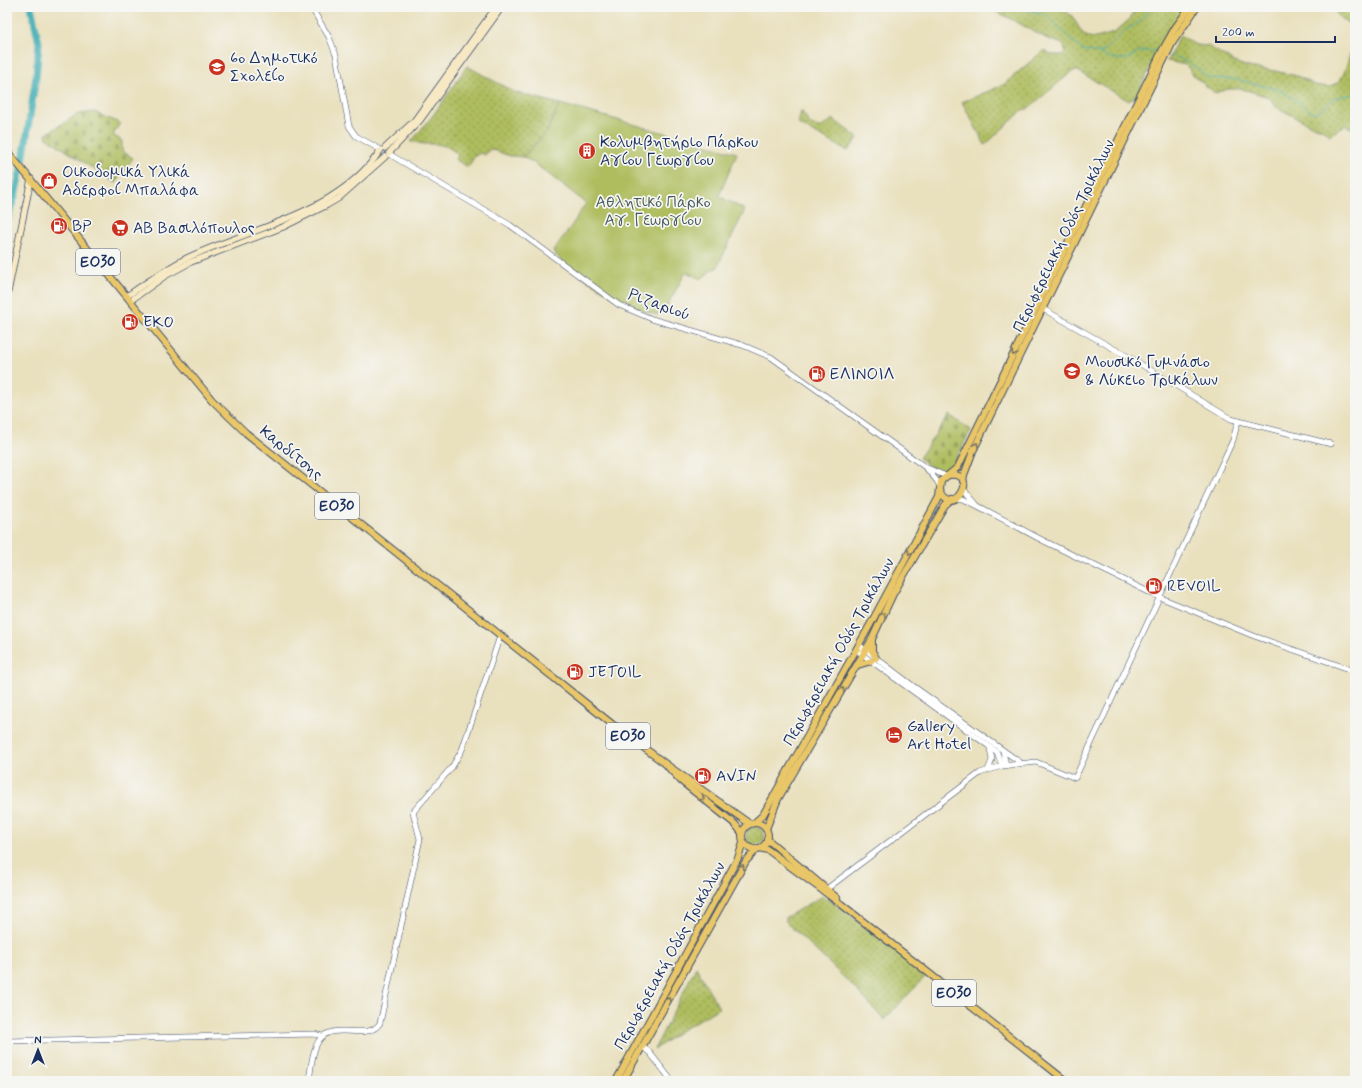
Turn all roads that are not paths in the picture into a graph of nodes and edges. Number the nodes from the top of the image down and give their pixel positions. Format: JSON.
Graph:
{"nodes":[{"id":1,"x":311,"y":7,"type":"edge"},
{"id":2,"x":496,"y":7,"type":"edge"},
{"id":3,"x":502,"y":7,"type":"edge"},
{"id":4,"x":1190,"y":7,"type":"edge"},
{"id":5,"x":1198,"y":7,"type":"edge"},
{"id":6,"x":382,"y":149,"type":"junction"},
{"id":7,"x":8,"y":155,"type":"edge"},
{"id":8,"x":387,"y":155,"type":"junction"},
{"id":9,"x":29,"y":178,"type":"junction"},
{"id":10,"x":7,"y":297,"type":"edge"},
{"id":11,"x":129,"y":299,"type":"junction"},
{"id":12,"x":1043,"y":309,"type":"junction"},
{"id":13,"x":1238,"y":421,"type":"junction"},
{"id":14,"x":1331,"y":444,"type":"dead end"},
{"id":15,"x":925,"y":467,"type":"junction"},
{"id":16,"x":948,"y":476,"type":"junction"},
{"id":17,"x":963,"y":481,"type":"junction"},
{"id":18,"x":940,"y":489,"type":"junction"},
{"id":19,"x":964,"y":490,"type":"junction"},
{"id":20,"x":954,"y":499,"type":"junction"},
{"id":21,"x":978,"y":506,"type":"junction"},
{"id":22,"x":1159,"y":597,"type":"junction"},
{"id":23,"x":500,"y":636,"type":"junction"},
{"id":24,"x":872,"y":639,"type":"junction"},
{"id":25,"x":857,"y":647,"type":"junction"},
{"id":26,"x":864,"y":652,"type":"junction"},
{"id":27,"x":874,"y":660,"type":"junction"},
{"id":28,"x":856,"y":666,"type":"junction"},
{"id":29,"x":1355,"y":671,"type":"edge"},
{"id":30,"x":990,"y":748,"type":"junction"},
{"id":31,"x":1003,"y":751,"type":"junction"},
{"id":32,"x":1021,"y":763,"type":"junction"},
{"id":33,"x":667,"y":766,"type":"junction"},
{"id":34,"x":1004,"y":766,"type":"junction"},
{"id":35,"x":988,"y":770,"type":"junction"},
{"id":36,"x":752,"y":823,"type":"junction"},
{"id":37,"x":766,"y":829,"type":"junction"},
{"id":38,"x":741,"y":831,"type":"junction"},
{"id":39,"x":767,"y":839,"type":"junction"},
{"id":40,"x":743,"y":843,"type":"junction"},
{"id":41,"x":758,"y":849,"type":"junction"},
{"id":42,"x":825,"y":890,"type":"junction"},
{"id":43,"x":322,"y":1036,"type":"junction"},
{"id":44,"x":7,"y":1041,"type":"edge"},
{"id":45,"x":642,"y":1046,"type":"junction"},
{"id":46,"x":309,"y":1081,"type":"edge"},
{"id":47,"x":616,"y":1081,"type":"edge"},
{"id":48,"x":623,"y":1081,"type":"edge"},
{"id":49,"x":672,"y":1081,"type":"edge"},
{"id":50,"x":1066,"y":1081,"type":"edge"}],
"edges":[{"from":1,"to":6,"type":"street"},
{"from":2,"to":6,"type":"main road"},
{"from":3,"to":8,"type":"main road"},
{"from":4,"to":16,"type":"main road","name":"Περιφερειακή Οδός Τρικάλων","one_way":true},
{"from":5,"to":12,"type":"main road","name":"Περιφερειακή Οδός Τρικάλων"},
{"from":6,"to":8,"type":"main road"},
{"from":6,"to":11,"type":"main road"},
{"from":7,"to":9,"type":"main road","name":"Καρδίτσης","number":"ΕΟ30"},
{"from":8,"to":11,"type":"main road"},
{"from":8,"to":15,"type":"street","name":"Ριζαριού"},
{"from":9,"to":10,"type":"main road"},
{"from":9,"to":11,"type":"main road","name":"Καρδίτσης","number":"ΕΟ30"},
{"from":11,"to":23,"type":"main road","name":"Καρδίτσης","number":"ΕΟ30"},
{"from":12,"to":13,"type":"street"},
{"from":17,"to":12,"type":"main road","name":"Περιφερειακή Οδός Τρικάλων","one_way":true},
{"from":13,"to":14,"type":"street"},
{"from":13,"to":22,"type":"street"},
{"from":15,"to":16,"type":"street","name":"Ριζαριού"},
{"from":15,"to":18,"type":"street","name":"Ριζαριού"},
{"from":16,"to":17,"type":"main road"},
{"from":16,"to":18,"type":"main road"},
{"from":17,"to":19,"type":"main road"},
{"from":18,"to":20,"type":"main road"},
{"from":18,"to":25,"type":"main road","name":"Περιφερειακή Οδός Τρικάλων","one_way":true},
{"from":19,"to":20,"type":"main road"},
{"from":19,"to":21,"type":"street"},
{"from":20,"to":21,"type":"street"},
{"from":24,"to":20,"type":"main road","name":"Περιφερειακή Οδός Τρικάλων","one_way":true},
{"from":21,"to":22,"type":"street"},
{"from":22,"to":29,"type":"street"},
{"from":22,"to":32,"type":"street"},
{"from":23,"to":33,"type":"main road","name":"Καρδίτσης","number":"ΕΟ30"},
{"from":23,"to":43,"type":"street"},
{"from":24,"to":26,"type":"main road","name":"Περιφερειακή Οδός Τρικάλων"},
{"from":24,"to":27,"type":"main road"},
{"from":25,"to":26,"type":"street"},
{"from":25,"to":36,"type":"main road","name":"Περιφερειακή Οδός Τρικάλων"},
{"from":26,"to":27,"type":"street"},
{"from":26,"to":28,"type":"main road","name":"Περιφερειακή Οδός Τρικάλων"},
{"from":27,"to":28,"type":"main road"},
{"from":27,"to":30,"type":"street"},
{"from":27,"to":31,"type":"street"},
{"from":37,"to":28,"type":"main road","name":"Περιφερειακή Οδός Τρικάλων","one_way":true},
{"from":30,"to":34,"type":"street"},
{"from":30,"to":35,"type":"street"},
{"from":31,"to":32,"type":"street"},
{"from":31,"to":34,"type":"street"},
{"from":32,"to":34,"type":"street"},
{"from":33,"to":36,"type":"main road","name":"Καρδίτσης","number":"ΕΟ30"},
{"from":33,"to":38,"type":"main road","name":"Καρδίτσης","number":"ΕΟ30","one_way":true},
{"from":34,"to":35,"type":"street"},
{"from":35,"to":42,"type":"street"},
{"from":36,"to":37,"type":"main road","number":"ΕΟ30"},
{"from":36,"to":38,"type":"main road"},
{"from":37,"to":39,"type":"main road"},
{"from":38,"to":40,"type":"main road"},
{"from":39,"to":41,"type":"main road"},
{"from":39,"to":42,"type":"main road","number":"ΕΟ30"},
{"from":40,"to":41,"type":"main road","number":"ΕΟ30"},
{"from":40,"to":47,"type":"main road","name":"Περιφερειακή Οδός Τρικάλων"},
{"from":41,"to":42,"type":"main road","number":"ΕΟ30"},
{"from":45,"to":41,"type":"main road","name":"Περιφερειακή Οδός Τρικάλων","one_way":true},
{"from":42,"to":50,"type":"main road","number":"ΕΟ30"},
{"from":43,"to":44,"type":"street"},
{"from":43,"to":46,"type":"street"},
{"from":45,"to":48,"type":"main road","name":"Περιφερειακή Οδός Τρικάλων"},
{"from":45,"to":49,"type":"street"}]}
